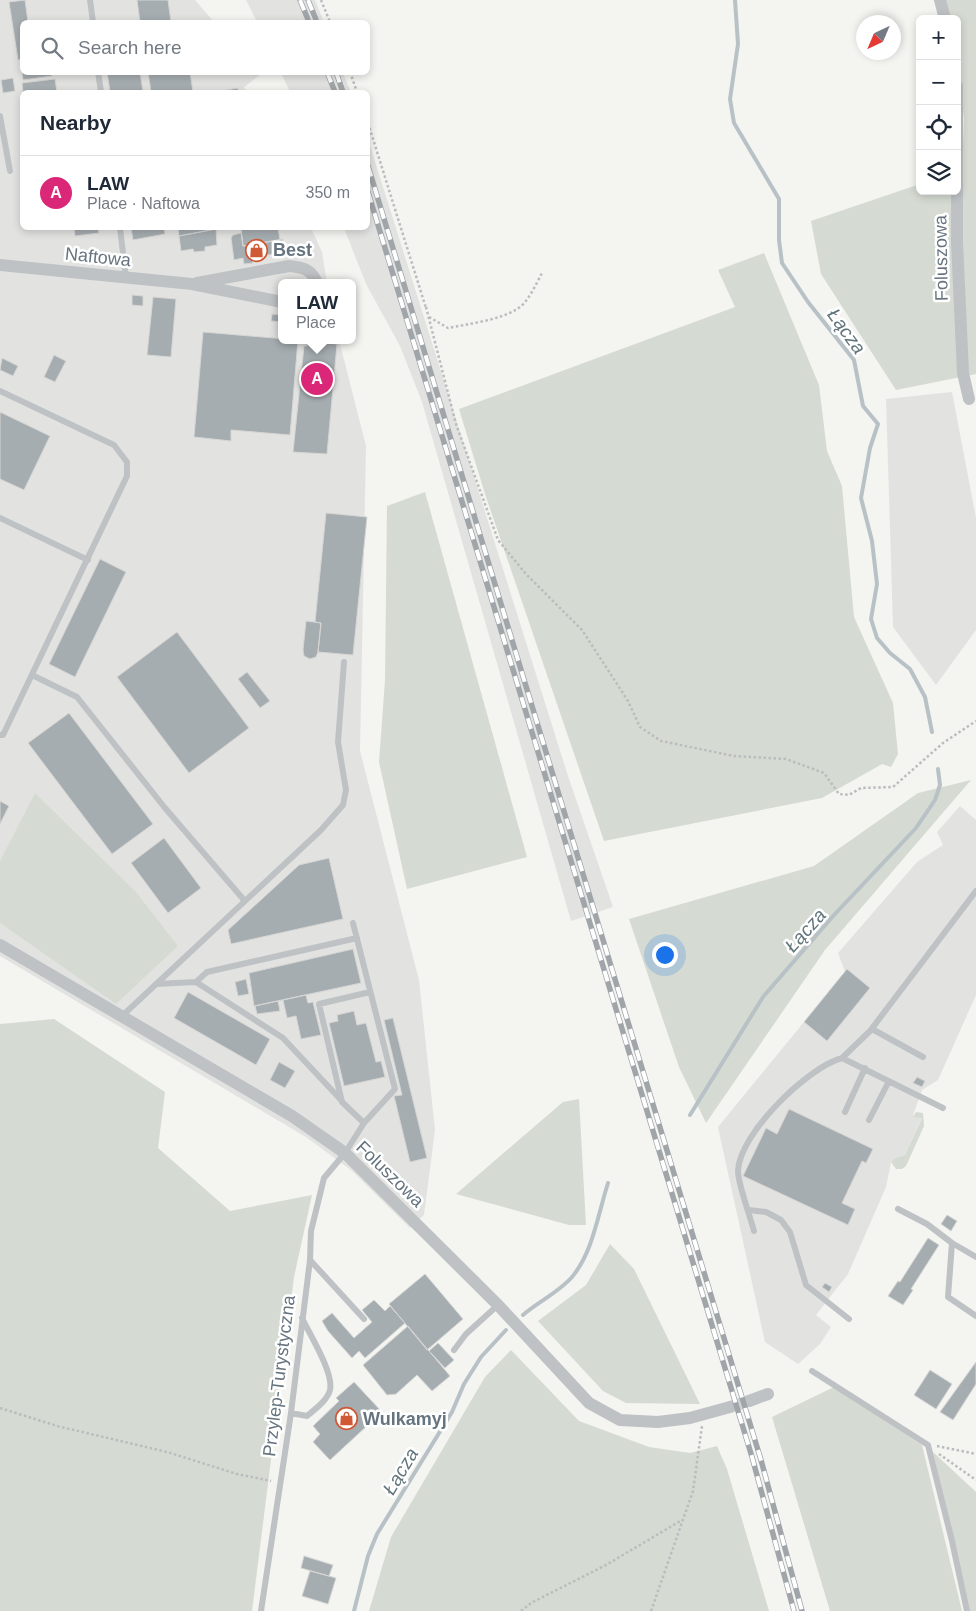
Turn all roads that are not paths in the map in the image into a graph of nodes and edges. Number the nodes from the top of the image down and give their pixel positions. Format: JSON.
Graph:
{"nodes":[{"id":1,"x":90,"y":0,"type":"edge"},
{"id":2,"x":940,"y":0,"type":"edge"},
{"id":3,"x":944,"y":15,"type":"edge"},
{"id":4,"x":93,"y":20,"type":"edge"},
{"id":5,"x":98,"y":75,"type":"edge"},
{"id":6,"x":101,"y":90,"type":"edge"},
{"id":7,"x":957,"y":105,"type":"edge"},
{"id":8,"x":0,"y":116,"type":"edge"},
{"id":9,"x":10,"y":171,"type":"dead end"},
{"id":10,"x":120,"y":230,"type":"edge"},
{"id":11,"x":0,"y":265,"type":"edge"},
{"id":12,"x":126,"y":278,"type":"junction"},
{"id":13,"x":315,"y":279,"type":"edge"},
{"id":14,"x":192,"y":284,"type":"junction"},
{"id":15,"x":278,"y":301,"type":"edge"},
{"id":16,"x":0,"y":390,"type":"edge"},
{"id":17,"x":969,"y":399,"type":"dead end"},
{"id":18,"x":0,"y":518,"type":"edge"},
{"id":19,"x":88,"y":560,"type":"junction"},
{"id":20,"x":344,"y":662,"type":"dead end"},
{"id":21,"x":32,"y":675,"type":"junction"},
{"id":22,"x":1,"y":736,"type":"edge"},
{"id":23,"x":976,"y":891,"type":"edge"},
{"id":24,"x":244,"y":900,"type":"junction"},
{"id":25,"x":353,"y":923,"type":"dead end"},
{"id":26,"x":357,"y":938,"type":"junction"},
{"id":27,"x":0,"y":945,"type":"edge"},
{"id":28,"x":196,"y":982,"type":"junction"},
{"id":29,"x":156,"y":984,"type":"junction"},
{"id":30,"x":370,"y":992,"type":"junction"},
{"id":31,"x":122,"y":1016,"type":"junction"},
{"id":32,"x":872,"y":1029,"type":"junction"},
{"id":33,"x":923,"y":1057,"type":"dead end"},
{"id":34,"x":842,"y":1058,"type":"junction"},
{"id":35,"x":865,"y":1068,"type":"junction"},
{"id":36,"x":889,"y":1081,"type":"junction"},
{"id":37,"x":342,"y":1102,"type":"junction"},
{"id":38,"x":943,"y":1108,"type":"dead end"},
{"id":39,"x":845,"y":1112,"type":"dead end"},
{"id":40,"x":869,"y":1120,"type":"dead end"},
{"id":41,"x":364,"y":1123,"type":"junction"},
{"id":42,"x":346,"y":1153,"type":"junction"},
{"id":43,"x":898,"y":1209,"type":"dead end"},
{"id":44,"x":748,"y":1210,"type":"junction"},
{"id":45,"x":754,"y":1230,"type":"dead end"},
{"id":46,"x":952,"y":1243,"type":"junction"},
{"id":47,"x":976,"y":1257,"type":"edge"},
{"id":48,"x":310,"y":1260,"type":"junction"},
{"id":49,"x":498,"y":1305,"type":"junction"},
{"id":50,"x":976,"y":1316,"type":"edge"},
{"id":51,"x":302,"y":1317,"type":"junction"},
{"id":52,"x":849,"y":1318,"type":"dead end"},
{"id":53,"x":364,"y":1319,"type":"dead end"},
{"id":54,"x":454,"y":1350,"type":"dead end"},
{"id":55,"x":812,"y":1371,"type":"dead end"},
{"id":56,"x":768,"y":1394,"type":"dead end"},
{"id":57,"x":749,"y":1401,"type":"tunnel mouth"},
{"id":58,"x":730,"y":1407,"type":"tunnel mouth"},
{"id":59,"x":291,"y":1413,"type":"junction"},
{"id":60,"x":260,"y":1611,"type":"edge"},
{"id":61,"x":967,"y":1611,"type":"edge"}],
"edges":[{"from":1,"to":4,"type":"lane"},
{"from":2,"to":3,"type":"street"},
{"from":5,"to":6,"type":"lane"},
{"from":7,"to":17,"type":"street","name":"Foluszowa"},
{"from":8,"to":9,"type":"lane"},
{"from":10,"to":12,"type":"lane"},
{"from":11,"to":12,"type":"street","name":"Naftowa"},
{"from":12,"to":14,"type":"street","name":"Naftowa"},
{"from":13,"to":14,"type":"street","name":"Naftowa"},
{"from":14,"to":15,"type":"street","name":"Naftowa"},
{"from":16,"to":19,"type":"lane"},
{"from":18,"to":19,"type":"lane"},
{"from":19,"to":21,"type":"lane"},
{"from":20,"to":24,"type":"lane"},
{"from":21,"to":22,"type":"lane"},
{"from":21,"to":24,"type":"lane"},
{"from":23,"to":32,"type":"lane"},
{"from":24,"to":29,"type":"lane"},
{"from":25,"to":26,"type":"lane"},
{"from":26,"to":28,"type":"lane"},
{"from":26,"to":30,"type":"lane"},
{"from":27,"to":31,"type":"street","name":"Foluszowa"},
{"from":28,"to":29,"type":"lane"},
{"from":28,"to":37,"type":"lane"},
{"from":29,"to":31,"type":"lane"},
{"from":30,"to":37,"type":"lane"},
{"from":30,"to":41,"type":"lane","name":"Przylep-Turystyczna"},
{"from":31,"to":42,"type":"street","name":"Foluszowa"},
{"from":32,"to":33,"type":"lane"},
{"from":32,"to":34,"type":"lane"},
{"from":34,"to":35,"type":"lane"},
{"from":34,"to":44,"type":"lane"},
{"from":35,"to":36,"type":"lane"},
{"from":35,"to":39,"type":"lane"},
{"from":36,"to":38,"type":"lane"},
{"from":36,"to":40,"type":"lane"},
{"from":37,"to":41,"type":"lane"},
{"from":41,"to":42,"type":"lane","name":"Przylep-Turystyczna"},
{"from":42,"to":48,"type":"lane","name":"Przylep-Turystyczna"},
{"from":42,"to":49,"type":"street","name":"Foluszowa"},
{"from":43,"to":46,"type":"lane"},
{"from":44,"to":45,"type":"lane"},
{"from":44,"to":52,"type":"lane"},
{"from":46,"to":47,"type":"lane"},
{"from":46,"to":50,"type":"lane"},
{"from":48,"to":51,"type":"lane","name":"Przylep-Turystyczna"},
{"from":48,"to":53,"type":"lane"},
{"from":49,"to":54,"type":"lane"},
{"from":49,"to":58,"type":"street","name":"Foluszowa"},
{"from":51,"to":59,"type":"lane","name":"Przylep-Turystyczna"},
{"from":51,"to":59,"type":"lane"},
{"from":55,"to":61,"type":"lane"},
{"from":56,"to":57,"type":"street"},
{"from":59,"to":60,"type":"lane","name":"Przylep-Turystyczna"}]}
